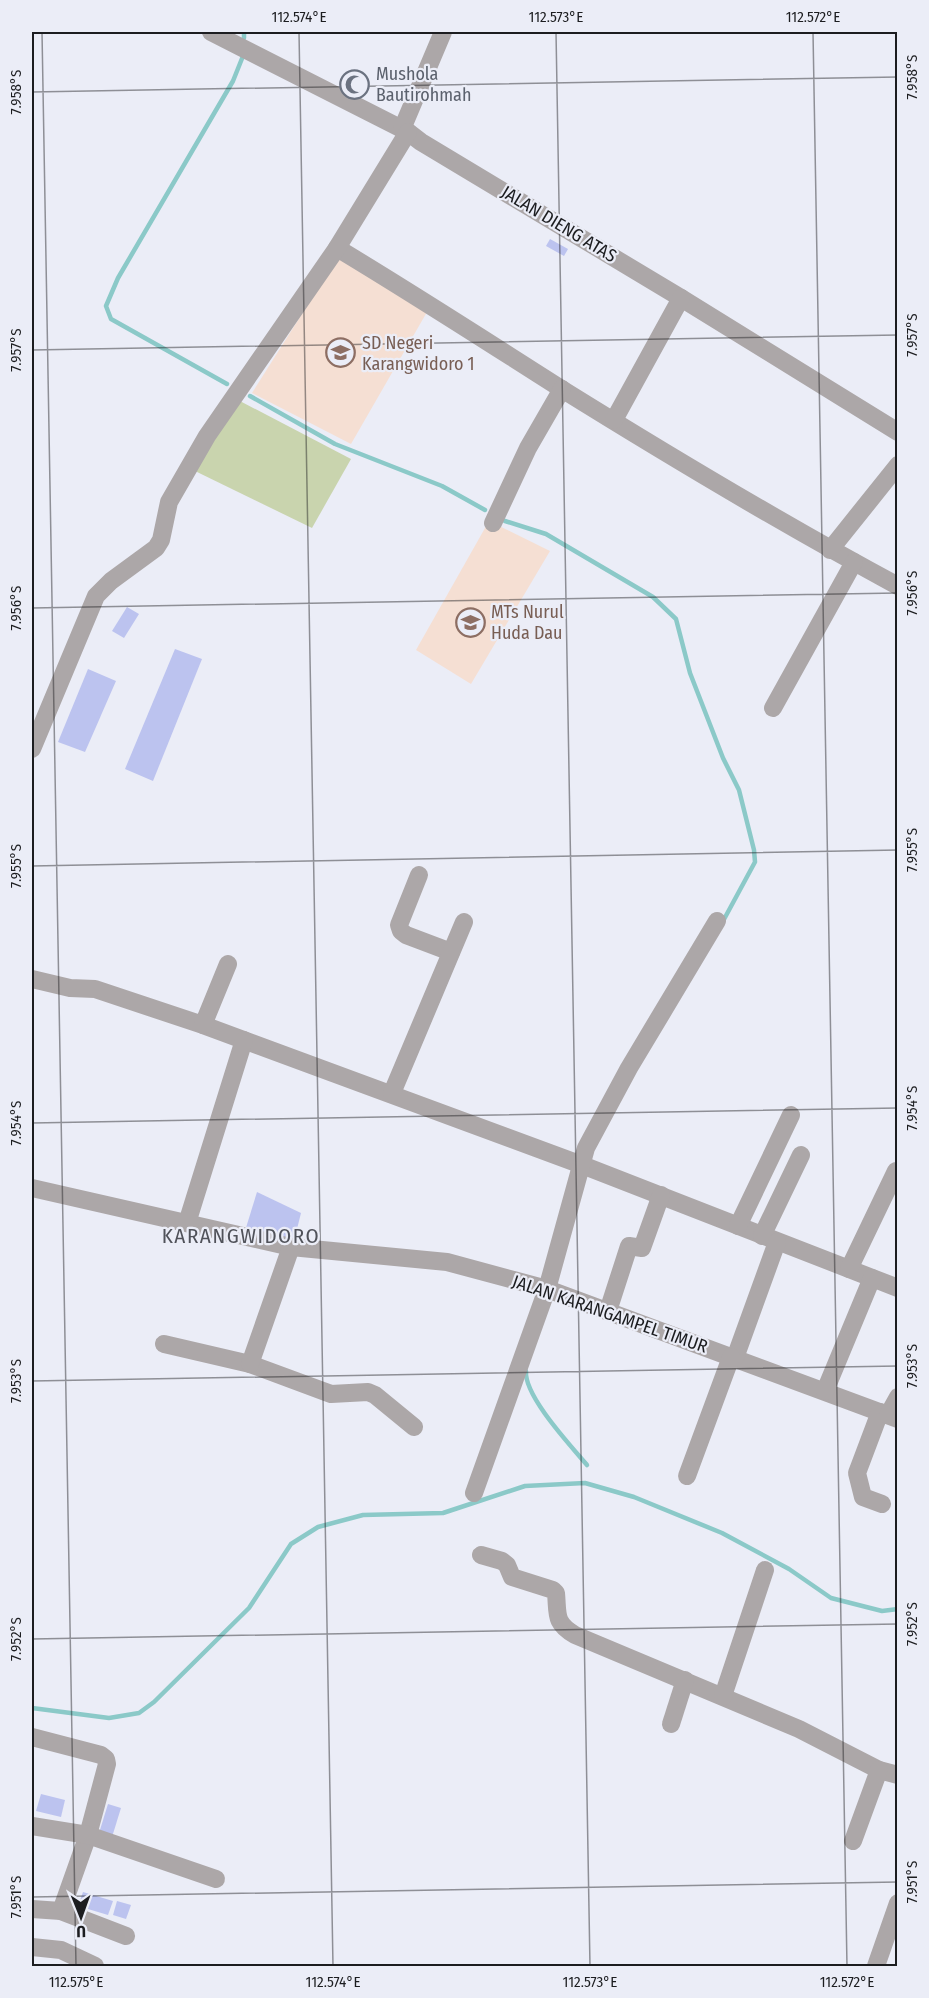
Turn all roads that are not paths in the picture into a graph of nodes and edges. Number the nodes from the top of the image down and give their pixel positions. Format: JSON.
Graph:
{"nodes":[{"id":1,"x":443,"y":32,"type":"edge"},
{"id":2,"x":216,"y":33,"type":"edge"},
{"id":3,"x":405,"y":130,"type":"junction"},
{"id":4,"x":337,"y":248,"type":"junction"},
{"id":5,"x":681,"y":298,"type":"junction"},
{"id":6,"x":562,"y":389,"type":"junction"},
{"id":7,"x":614,"y":420,"type":"junction"},
{"id":8,"x":897,"y":432,"type":"edge"},
{"id":9,"x":897,"y":465,"type":"edge"},
{"id":10,"x":493,"y":523,"type":"dead end"},
{"id":11,"x":830,"y":550,"type":"junction"},
{"id":12,"x":854,"y":562,"type":"junction"},
{"id":13,"x":897,"y":586,"type":"edge"},
{"id":14,"x":773,"y":708,"type":"dead end"},
{"id":15,"x":32,"y":749,"type":"edge"},
{"id":16,"x":418,"y":875,"type":"dead end"},
{"id":17,"x":717,"y":921,"type":"dead end"},
{"id":18,"x":464,"y":922,"type":"dead end"},
{"id":19,"x":451,"y":952,"type":"junction"},
{"id":20,"x":228,"y":964,"type":"dead end"},
{"id":21,"x":32,"y":979,"type":"edge"},
{"id":22,"x":203,"y":1025,"type":"junction"},
{"id":23,"x":244,"y":1040,"type":"junction"},
{"id":24,"x":392,"y":1094,"type":"junction"},
{"id":25,"x":791,"y":1115,"type":"dead end"},
{"id":26,"x":801,"y":1155,"type":"dead end"},
{"id":27,"x":582,"y":1165,"type":"junction"},
{"id":28,"x":896,"y":1171,"type":"edge"},
{"id":29,"x":32,"y":1188,"type":"edge"},
{"id":30,"x":661,"y":1196,"type":"junction"},
{"id":31,"x":187,"y":1222,"type":"junction"},
{"id":32,"x":738,"y":1226,"type":"junction"},
{"id":33,"x":770,"y":1239,"type":"junction"},
{"id":34,"x":291,"y":1247,"type":"junction"},
{"id":35,"x":849,"y":1269,"type":"junction"},
{"id":36,"x":872,"y":1278,"type":"junction"},
{"id":37,"x":897,"y":1288,"type":"edge"},
{"id":38,"x":547,"y":1289,"type":"junction"},
{"id":39,"x":608,"y":1311,"type":"junction"},
{"id":40,"x":164,"y":1344,"type":"dead end"},
{"id":41,"x":733,"y":1358,"type":"junction"},
{"id":42,"x":250,"y":1364,"type":"junction"},
{"id":43,"x":825,"y":1391,"type":"junction"},
{"id":44,"x":897,"y":1397,"type":"edge"},
{"id":45,"x":889,"y":1416,"type":"edge"},
{"id":46,"x":414,"y":1428,"type":"dead end"},
{"id":47,"x":687,"y":1476,"type":"dead end"},
{"id":48,"x":474,"y":1493,"type":"dead end"},
{"id":49,"x":882,"y":1504,"type":"dead end"},
{"id":50,"x":481,"y":1555,"type":"dead end"},
{"id":51,"x":765,"y":1570,"type":"dead end"},
{"id":52,"x":684,"y":1680,"type":"junction"},
{"id":53,"x":723,"y":1696,"type":"junction"},
{"id":54,"x":671,"y":1724,"type":"dead end"},
{"id":55,"x":32,"y":1737,"type":"edge"},
{"id":56,"x":879,"y":1770,"type":"junction"},
{"id":57,"x":897,"y":1775,"type":"edge"},
{"id":58,"x":32,"y":1826,"type":"edge"},
{"id":59,"x":88,"y":1835,"type":"junction"},
{"id":60,"x":853,"y":1841,"type":"dead end"},
{"id":61,"x":216,"y":1879,"type":"dead end"},
{"id":62,"x":897,"y":1903,"type":"edge"},
{"id":63,"x":32,"y":1909,"type":"edge"},
{"id":64,"x":61,"y":1911,"type":"junction"},
{"id":65,"x":126,"y":1936,"type":"dead end"},
{"id":66,"x":32,"y":1947,"type":"edge"},
{"id":67,"x":95,"y":1966,"type":"edge"},
{"id":68,"x":876,"y":1966,"type":"edge"}],
"edges":[{"from":1,"to":3,"type":"street"},
{"from":2,"to":3,"type":"street","name":"JALAN DIENG ATAS"},
{"from":3,"to":4,"type":"street"},
{"from":3,"to":5,"type":"street","name":"JALAN DIENG ATAS"},
{"from":4,"to":6,"type":"street"},
{"from":4,"to":15,"type":"street"},
{"from":5,"to":7,"type":"street"},
{"from":5,"to":8,"type":"street","name":"JALAN DIENG ATAS"},
{"from":6,"to":7,"type":"street"},
{"from":6,"to":10,"type":"street"},
{"from":7,"to":11,"type":"street"},
{"from":9,"to":11,"type":"street"},
{"from":11,"to":12,"type":"street"},
{"from":12,"to":13,"type":"street"},
{"from":12,"to":14,"type":"street"},
{"from":16,"to":19,"type":"street"},
{"from":17,"to":27,"type":"street"},
{"from":18,"to":19,"type":"street"},
{"from":19,"to":24,"type":"street"},
{"from":20,"to":22,"type":"street"},
{"from":21,"to":22,"type":"street"},
{"from":22,"to":23,"type":"street"},
{"from":23,"to":24,"type":"street"},
{"from":23,"to":31,"type":"street"},
{"from":24,"to":27,"type":"street"},
{"from":25,"to":32,"type":"street"},
{"from":26,"to":33,"type":"street"},
{"from":27,"to":30,"type":"street"},
{"from":27,"to":38,"type":"street"},
{"from":28,"to":35,"type":"street"},
{"from":29,"to":31,"type":"street","name":"JALAN KARANGAMPEL TIMUR"},
{"from":30,"to":32,"type":"street"},
{"from":30,"to":39,"type":"street"},
{"from":31,"to":34,"type":"street","name":"JALAN KARANGAMPEL TIMUR"},
{"from":32,"to":33,"type":"street"},
{"from":33,"to":35,"type":"street"},
{"from":33,"to":41,"type":"street"},
{"from":34,"to":38,"type":"street","name":"JALAN KARANGAMPEL TIMUR"},
{"from":34,"to":42,"type":"street"},
{"from":35,"to":36,"type":"street"},
{"from":36,"to":37,"type":"street"},
{"from":36,"to":43,"type":"street"},
{"from":38,"to":39,"type":"street","name":"JALAN KARANGAMPEL TIMUR"},
{"from":38,"to":48,"type":"street"},
{"from":39,"to":41,"type":"street","name":"JALAN KARANGAMPEL TIMUR"},
{"from":40,"to":42,"type":"street"},
{"from":41,"to":43,"type":"street","name":"JALAN KARANGAMPEL TIMUR"},
{"from":41,"to":47,"type":"street"},
{"from":42,"to":46,"type":"street"},
{"from":43,"to":45,"type":"street","name":"JALAN KARANGAMPEL TIMUR"},
{"from":44,"to":45,"type":"street"},
{"from":45,"to":49,"type":"street"},
{"from":50,"to":52,"type":"street"},
{"from":51,"to":53,"type":"street"},
{"from":52,"to":53,"type":"street"},
{"from":52,"to":54,"type":"street"},
{"from":53,"to":56,"type":"street"},
{"from":55,"to":59,"type":"street"},
{"from":56,"to":57,"type":"street"},
{"from":56,"to":60,"type":"street"},
{"from":58,"to":59,"type":"street"},
{"from":59,"to":61,"type":"street"},
{"from":59,"to":64,"type":"street"},
{"from":62,"to":68,"type":"street"},
{"from":63,"to":64,"type":"street"},
{"from":64,"to":65,"type":"street"},
{"from":66,"to":67,"type":"street"}]}
